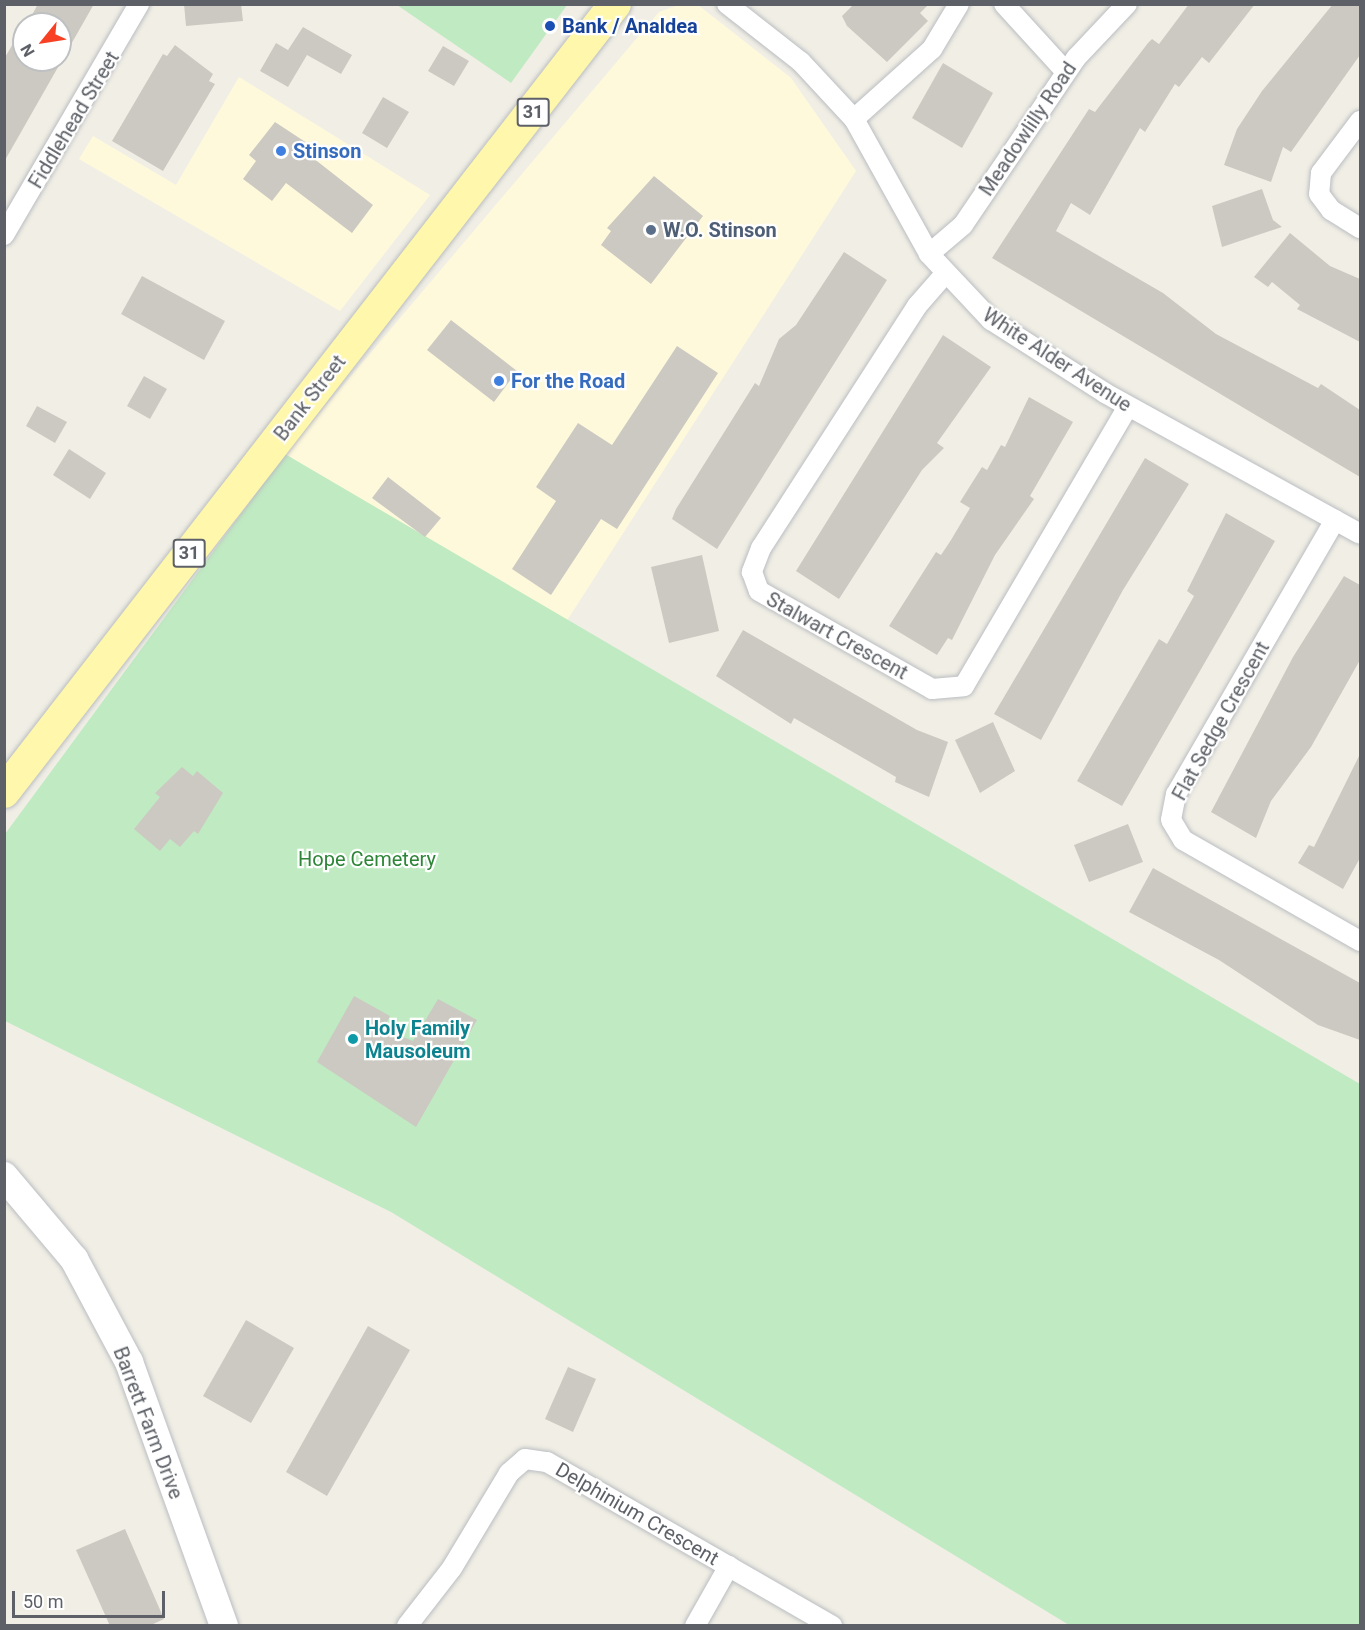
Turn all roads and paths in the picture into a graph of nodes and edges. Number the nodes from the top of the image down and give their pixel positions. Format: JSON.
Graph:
{"nodes":[{"id":1,"x":139,"y":4,"type":"edge"},
{"id":2,"x":615,"y":4,"type":"edge"},
{"id":3,"x":727,"y":4,"type":"edge"},
{"id":4,"x":959,"y":4,"type":"edge"},
{"id":5,"x":1004,"y":4,"type":"edge"},
{"id":6,"x":1127,"y":4,"type":"edge"},
{"id":7,"x":1066,"y":72,"type":"junction"},
{"id":8,"x":854,"y":119,"type":"junction"},
{"id":9,"x":1360,"y":121,"type":"edge"},
{"id":10,"x":1360,"y":228,"type":"edge"},
{"id":11,"x":4,"y":235,"type":"edge"},
{"id":12,"x":929,"y":254,"type":"junction"},
{"id":13,"x":944,"y":275,"type":"junction"},
{"id":14,"x":1128,"y":406,"type":"junction"},
{"id":15,"x":1335,"y":520,"type":"junction"},
{"id":16,"x":1360,"y":534,"type":"edge"},
{"id":17,"x":4,"y":792,"type":"edge"},
{"id":18,"x":1360,"y":939,"type":"edge"},
{"id":19,"x":4,"y":1176,"type":"edge"},
{"id":20,"x":729,"y":1566,"type":"junction"},
{"id":21,"x":224,"y":1626,"type":"edge"},
{"id":22,"x":407,"y":1626,"type":"edge"},
{"id":23,"x":695,"y":1626,"type":"edge"},
{"id":24,"x":832,"y":1626,"type":"edge"}],
"edges":[{"from":1,"to":11,"type":"street","name":"Fiddlehead Street"},
{"from":2,"to":17,"type":"main road","name":"Bank Street","number":"31"},
{"from":3,"to":8,"type":"street","name":"White Alder Avenue"},
{"from":4,"to":8,"type":"street"},
{"from":5,"to":7,"type":"street"},
{"from":6,"to":7,"type":"street","name":"Meadowlilly Road"},
{"from":7,"to":12,"type":"street","name":"Meadowlilly Road"},
{"from":8,"to":12,"type":"street","name":"White Alder Avenue"},
{"from":9,"to":10,"type":"street"},
{"from":12,"to":13,"type":"street","name":"White Alder Avenue"},
{"from":13,"to":14,"type":"street","name":"White Alder Avenue"},
{"from":13,"to":14,"type":"street","name":"Stalwart Crescent"},
{"from":14,"to":15,"type":"street","name":"White Alder Avenue"},
{"from":15,"to":16,"type":"street","name":"White Alder Avenue"},
{"from":15,"to":18,"type":"street","name":"Flat Sedge Crescent"},
{"from":19,"to":21,"type":"street","name":"Barrett Farm Drive"},
{"from":20,"to":22,"type":"street","name":"Delphinium Crescent"},
{"from":20,"to":23,"type":"street"},
{"from":20,"to":24,"type":"street","name":"Delphinium Crescent"}]}
